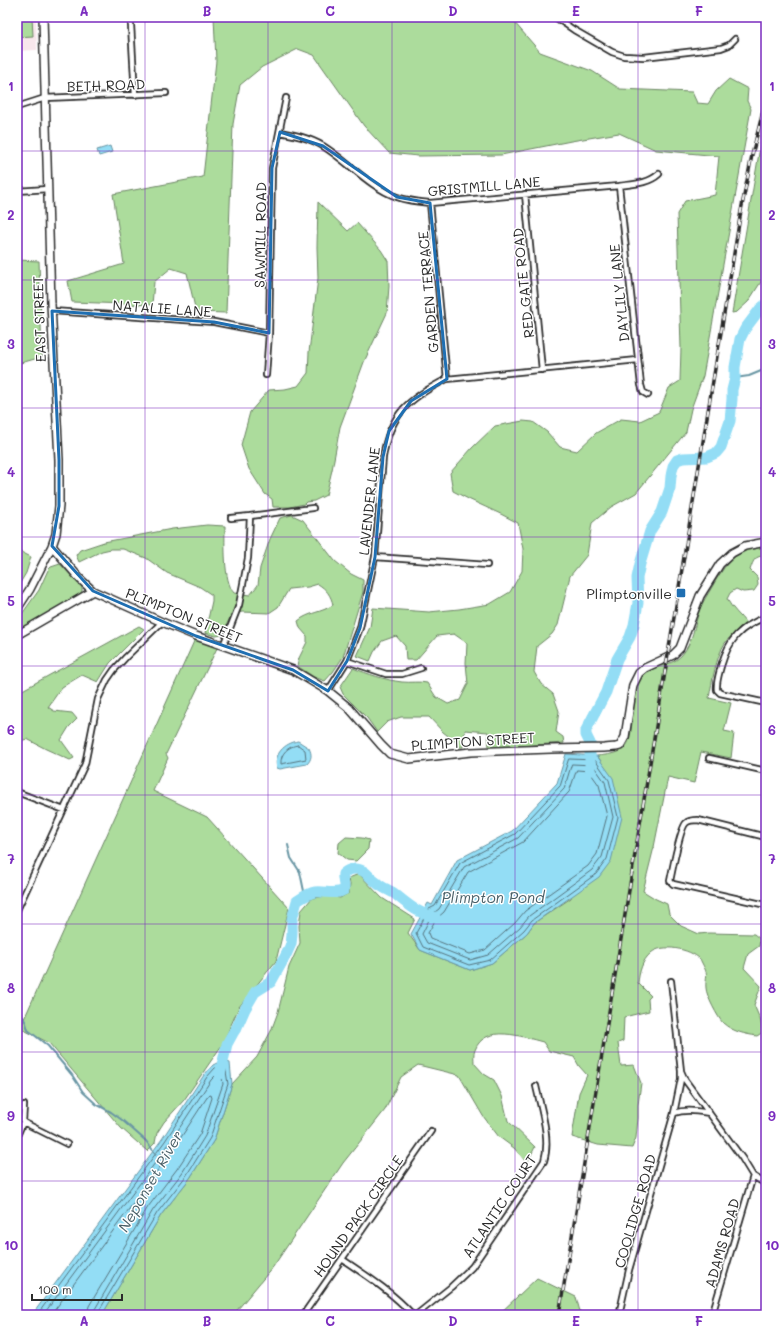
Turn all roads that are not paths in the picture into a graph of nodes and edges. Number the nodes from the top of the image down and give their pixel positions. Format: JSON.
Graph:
{"nodes":[{"id":1,"x":43,"y":17,"type":"edge"},
{"id":2,"x":555,"y":17,"type":"edge"},
{"id":3,"x":131,"y":25,"type":"dead end"},
{"id":4,"x":735,"y":39,"type":"dead end"},
{"id":5,"x":166,"y":93,"type":"dead end"},
{"id":6,"x":135,"y":95,"type":"junction"},
{"id":7,"x":45,"y":98,"type":"junction"},
{"id":8,"x":286,"y":98,"type":"dead end"},
{"id":9,"x":17,"y":107,"type":"edge"},
{"id":10,"x":280,"y":132,"type":"junction"},
{"id":11,"x":659,"y":174,"type":"dead end"},
{"id":12,"x":619,"y":186,"type":"junction"},
{"id":13,"x":48,"y":190,"type":"junction"},
{"id":14,"x":17,"y":191,"type":"edge"},
{"id":15,"x":525,"y":194,"type":"junction"},
{"id":16,"x":430,"y":203,"type":"junction"},
{"id":17,"x":52,"y":311,"type":"junction"},
{"id":18,"x":269,"y":332,"type":"junction"},
{"id":19,"x":638,"y":360,"type":"junction"},
{"id":20,"x":542,"y":370,"type":"junction"},
{"id":21,"x":266,"y":374,"type":"dead end"},
{"id":22,"x":447,"y":380,"type":"junction"},
{"id":23,"x":648,"y":395,"type":"dead end"},
{"id":24,"x":313,"y":508,"type":"dead end"},
{"id":25,"x":250,"y":516,"type":"junction"},
{"id":26,"x":230,"y":518,"type":"dead end"},
{"id":27,"x":766,"y":542,"type":"edge"},
{"id":28,"x":52,"y":546,"type":"junction"},
{"id":29,"x":375,"y":557,"type":"junction"},
{"id":30,"x":488,"y":564,"type":"dead end"},
{"id":31,"x":93,"y":591,"type":"junction"},
{"id":32,"x":17,"y":609,"type":"edge"},
{"id":33,"x":766,"y":617,"type":"edge"},
{"id":34,"x":162,"y":622,"type":"junction"},
{"id":35,"x":17,"y":635,"type":"edge"},
{"id":36,"x":223,"y":646,"type":"junction"},
{"id":37,"x":347,"y":661,"type":"junction"},
{"id":38,"x":421,"y":668,"type":"dead end"},
{"id":39,"x":328,"y":691,"type":"junction"},
{"id":40,"x":766,"y":703,"type":"edge"},
{"id":41,"x":709,"y":758,"type":"dead end"},
{"id":42,"x":766,"y":771,"type":"edge"},
{"id":43,"x":17,"y":792,"type":"edge"},
{"id":44,"x":64,"y":810,"type":"junction"},
{"id":45,"x":766,"y":837,"type":"edge"},
{"id":46,"x":766,"y":905,"type":"edge"},
{"id":47,"x":17,"y":910,"type":"edge"},
{"id":48,"x":671,"y":981,"type":"dead end"},
{"id":49,"x":681,"y":1071,"type":"junction"},
{"id":50,"x":536,"y":1086,"type":"dead end"},
{"id":51,"x":24,"y":1105,"type":"dead end"},
{"id":52,"x":674,"y":1113,"type":"junction"},
{"id":53,"x":709,"y":1113,"type":"junction"},
{"id":54,"x":23,"y":1122,"type":"junction"},
{"id":55,"x":431,"y":1131,"type":"dead end"},
{"id":56,"x":17,"y":1136,"type":"edge"},
{"id":57,"x":67,"y":1144,"type":"dead end"},
{"id":58,"x":753,"y":1176,"type":"junction"},
{"id":59,"x":766,"y":1184,"type":"edge"},
{"id":60,"x":342,"y":1258,"type":"junction"},
{"id":61,"x":303,"y":1315,"type":"edge"},
{"id":62,"x":414,"y":1315,"type":"edge"},
{"id":63,"x":619,"y":1315,"type":"edge"},
{"id":64,"x":712,"y":1315,"type":"edge"}],
"edges":[{"from":1,"to":7,"type":"street","name":"EAST STREET"},
{"from":2,"to":4,"type":"street"},
{"from":3,"to":6,"type":"street"},
{"from":5,"to":6,"type":"street","name":"BETH ROAD"},
{"from":6,"to":7,"type":"street","name":"BETH ROAD"},
{"from":7,"to":9,"type":"street","name":"BETH ROAD"},
{"from":7,"to":13,"type":"street","name":"EAST STREET"},
{"from":8,"to":10,"type":"street","name":"SAWMILL ROAD"},
{"from":10,"to":16,"type":"street","name":"GRISTMILL LANE"},
{"from":10,"to":18,"type":"street","name":"SAWMILL ROAD"},
{"from":11,"to":12,"type":"street","name":"GRISTMILL LANE"},
{"from":12,"to":15,"type":"street","name":"GRISTMILL LANE"},
{"from":12,"to":19,"type":"street","name":"DAYLILY LANE"},
{"from":13,"to":14,"type":"street"},
{"from":13,"to":17,"type":"street","name":"EAST STREET"},
{"from":15,"to":16,"type":"street","name":"GRISTMILL LANE"},
{"from":15,"to":20,"type":"street","name":"RED GATE ROAD"},
{"from":16,"to":22,"type":"street","name":"GARDEN TERRACE"},
{"from":17,"to":18,"type":"street","name":"NATALIE LANE"},
{"from":17,"to":28,"type":"street","name":"EAST STREET"},
{"from":18,"to":21,"type":"street","name":"SAWMILL ROAD"},
{"from":19,"to":20,"type":"street","name":"LAVENDER LANE"},
{"from":19,"to":23,"type":"street","name":"DAYLILY LANE"},
{"from":20,"to":22,"type":"street","name":"LAVENDER LANE"},
{"from":22,"to":29,"type":"street","name":"LAVENDER LANE"},
{"from":24,"to":25,"type":"street"},
{"from":25,"to":26,"type":"street"},
{"from":25,"to":36,"type":"street"},
{"from":27,"to":39,"type":"street","name":"PLIMPTON STREET"},
{"from":28,"to":31,"type":"street","name":"PLIMPTON STREET"},
{"from":28,"to":32,"type":"street","name":"EAST STREET"},
{"from":29,"to":30,"type":"street"},
{"from":29,"to":37,"type":"street","name":"LAVENDER LANE"},
{"from":31,"to":34,"type":"street","name":"PLIMPTON STREET"},
{"from":31,"to":35,"type":"street"},
{"from":33,"to":40,"type":"street"},
{"from":34,"to":36,"type":"street","name":"PLIMPTON STREET"},
{"from":34,"to":44,"type":"street"},
{"from":36,"to":39,"type":"street","name":"PLIMPTON STREET"},
{"from":37,"to":38,"type":"street"},
{"from":37,"to":39,"type":"street","name":"LAVENDER LANE"},
{"from":41,"to":42,"type":"street"},
{"from":43,"to":44,"type":"street"},
{"from":44,"to":47,"type":"street"},
{"from":45,"to":46,"type":"street"},
{"from":48,"to":49,"type":"street"},
{"from":49,"to":52,"type":"street","name":"COOLIDGE ROAD"},
{"from":49,"to":53,"type":"street"},
{"from":50,"to":62,"type":"street","name":"ATLANTIC COURT"},
{"from":51,"to":54,"type":"street"},
{"from":52,"to":53,"type":"street"},
{"from":52,"to":63,"type":"street","name":"COOLIDGE ROAD"},
{"from":53,"to":58,"type":"street"},
{"from":54,"to":56,"type":"street"},
{"from":54,"to":57,"type":"street"},
{"from":55,"to":60,"type":"street","name":"HOUND PACK CIRCLE"},
{"from":58,"to":59,"type":"street"},
{"from":58,"to":64,"type":"street","name":"ADAMS ROAD"},
{"from":60,"to":61,"type":"street","name":"HOUND PACK CIRCLE"},
{"from":60,"to":62,"type":"street"}]}
